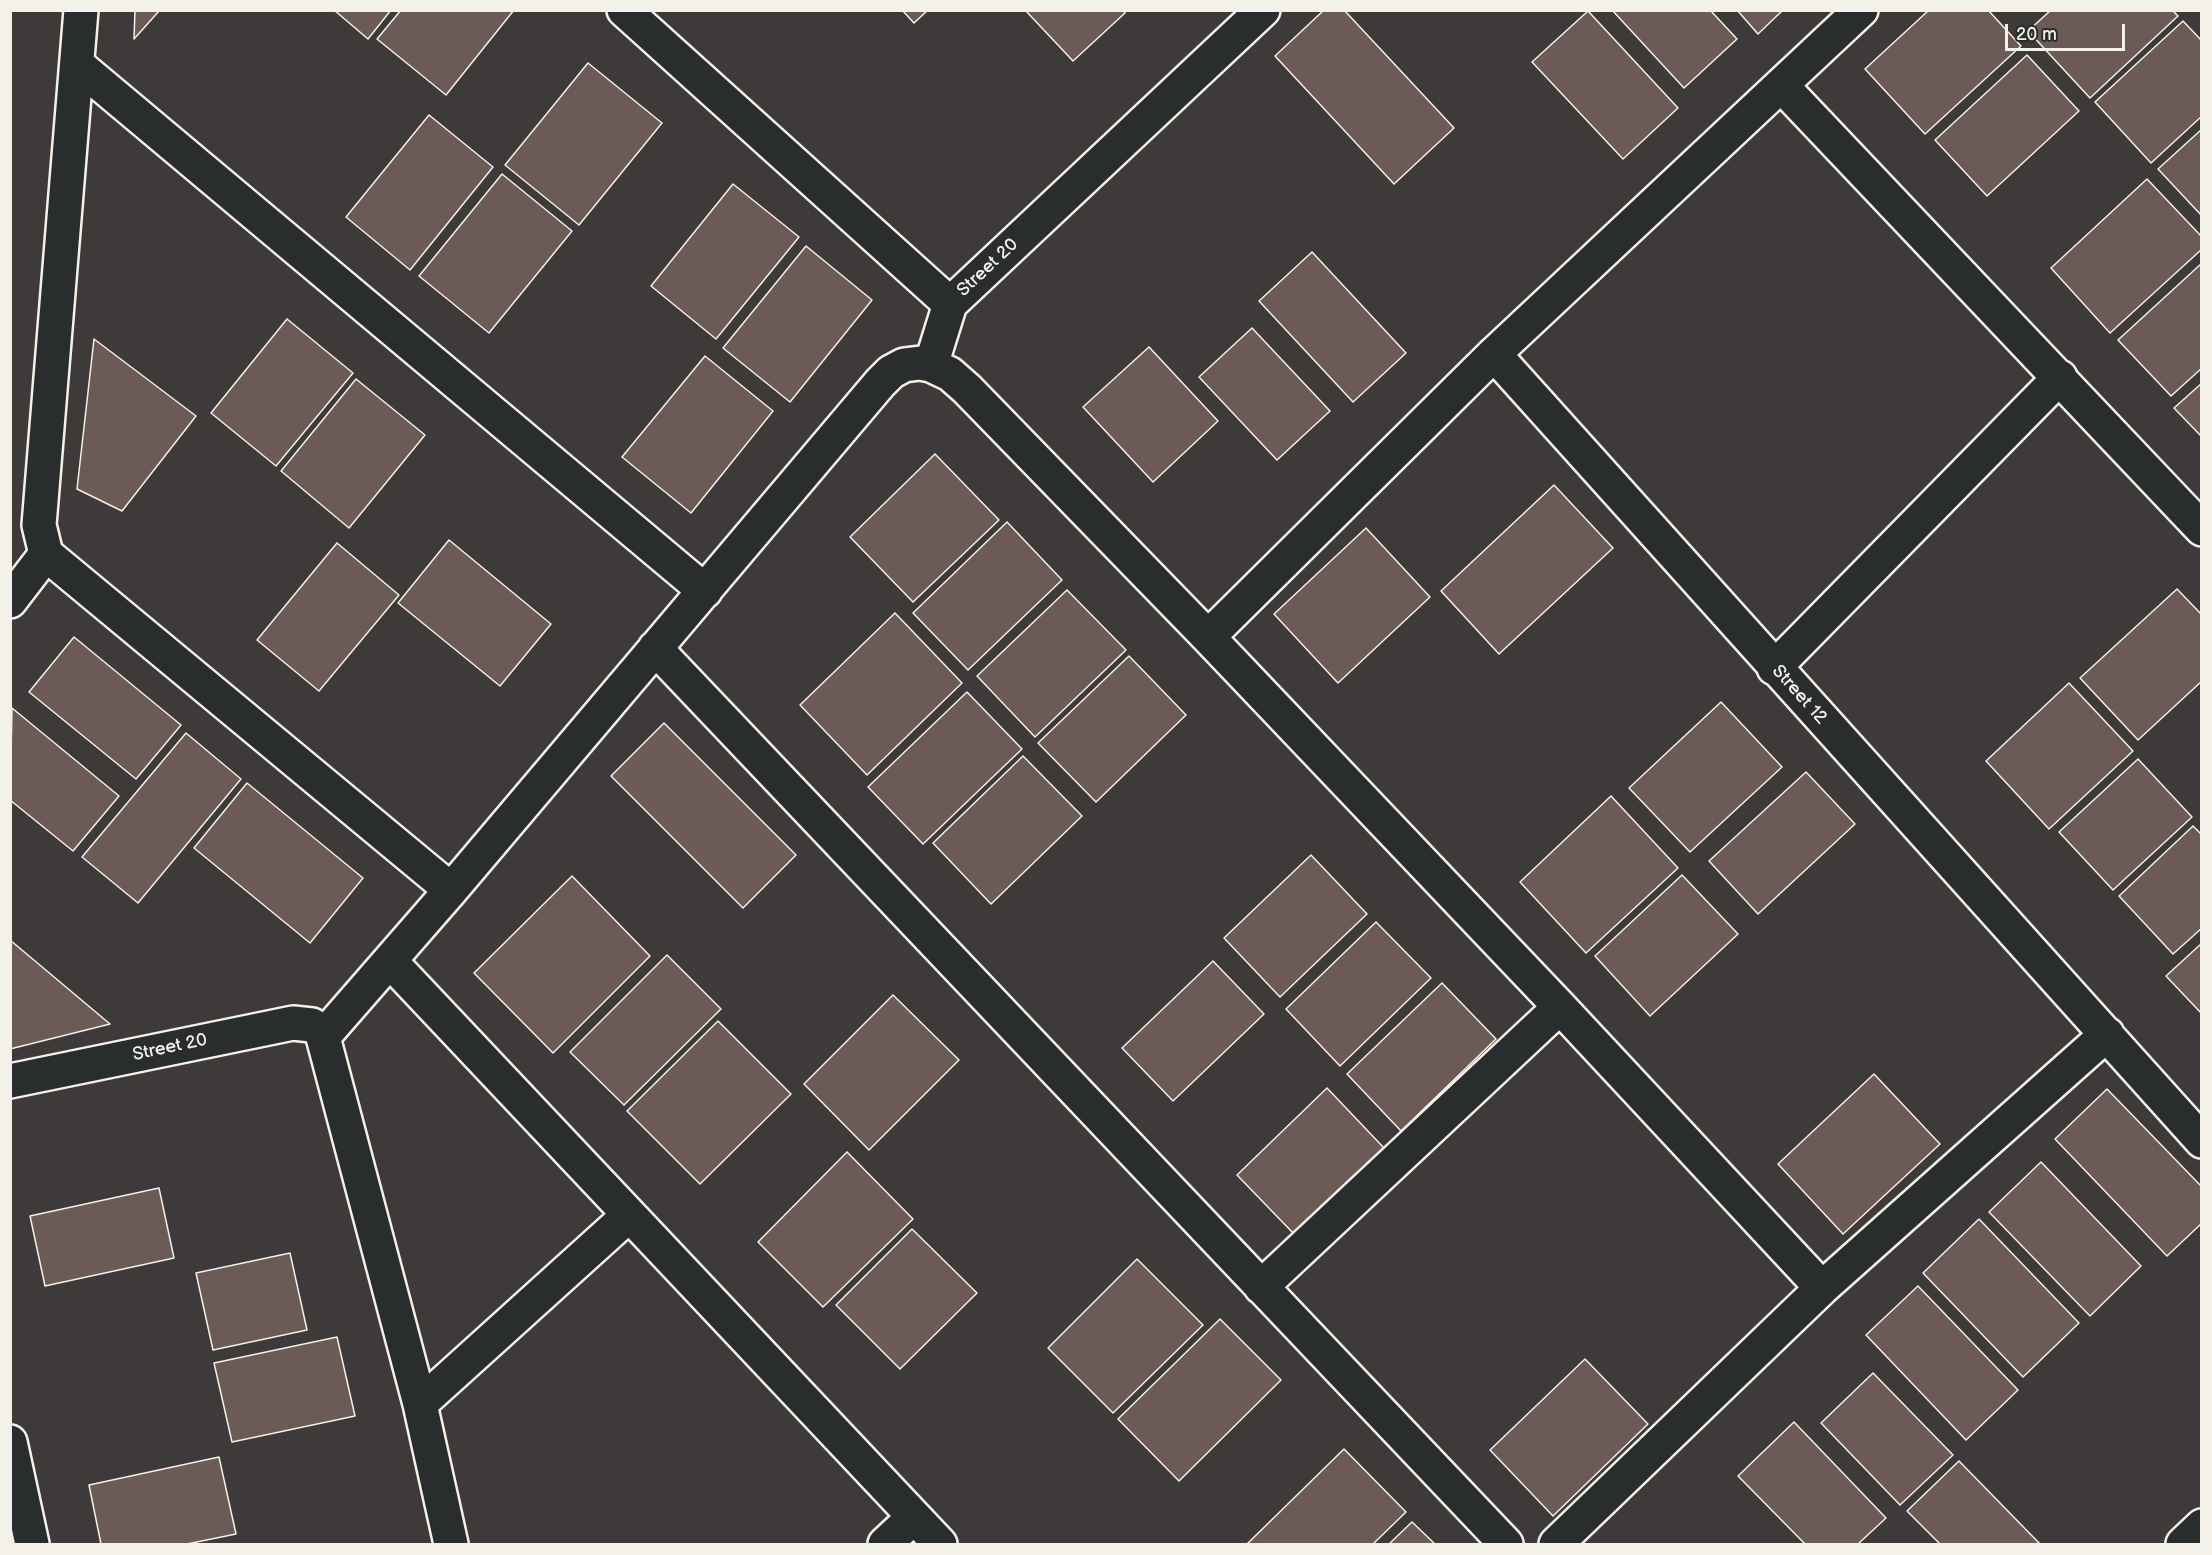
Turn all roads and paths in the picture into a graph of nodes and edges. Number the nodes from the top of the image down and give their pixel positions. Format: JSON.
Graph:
{"nodes":[{"id":1,"x":81,"y":10,"type":"edge"},
{"id":2,"x":1263,"y":10,"type":"edge"},
{"id":3,"x":1861,"y":10,"type":"edge"},
{"id":4,"x":637,"y":14,"type":"edge"},
{"id":5,"x":79,"y":66,"type":"junction"},
{"id":6,"x":1781,"y":85,"type":"junction"},
{"id":7,"x":950,"y":304,"type":"junction"},
{"id":8,"x":1494,"y":354,"type":"junction"},
{"id":9,"x":931,"y":365,"type":"junction"},
{"id":10,"x":2060,"y":377,"type":"junction"},
{"id":11,"x":2202,"y":530,"type":"edge"},
{"id":12,"x":46,"y":554,"type":"junction"},
{"id":13,"x":705,"y":591,"type":"junction"},
{"id":14,"x":10,"y":601,"type":"edge"},
{"id":15,"x":1208,"y":637,"type":"junction"},
{"id":16,"x":655,"y":648,"type":"junction"},
{"id":17,"x":1774,"y":668,"type":"junction"},
{"id":18,"x":451,"y":890,"type":"junction"},
{"id":19,"x":390,"y":961,"type":"junction"},
{"id":20,"x":1560,"y":1007,"type":"junction"},
{"id":21,"x":2107,"y":1034,"type":"junction"},
{"id":22,"x":323,"y":1037,"type":"junction"},
{"id":23,"x":10,"y":1081,"type":"edge"},
{"id":24,"x":2202,"y":1141,"type":"edge"},
{"id":25,"x":628,"y":1215,"type":"junction"},
{"id":26,"x":1261,"y":1287,"type":"junction"},
{"id":27,"x":1822,"y":1288,"type":"junction"},
{"id":28,"x":420,"y":1404,"type":"junction"},
{"id":29,"x":10,"y":1442,"type":"edge"},
{"id":30,"x":914,"y":1517,"type":"junction"},
{"id":31,"x":2202,"y":1526,"type":"edge"},
{"id":32,"x":32,"y":1545,"type":"edge"},
{"id":33,"x":451,"y":1545,"type":"edge"},
{"id":34,"x":885,"y":1545,"type":"edge"},
{"id":35,"x":940,"y":1545,"type":"edge"},
{"id":36,"x":1506,"y":1545,"type":"edge"},
{"id":37,"x":1556,"y":1545,"type":"edge"},
{"id":38,"x":2183,"y":1545,"type":"edge"}],
"edges":[{"from":1,"to":5,"type":"street"},
{"from":2,"to":7,"type":"street","name":"Street 20"},
{"from":3,"to":6,"type":"street"},
{"from":4,"to":7,"type":"street"},
{"from":5,"to":12,"type":"street"},
{"from":5,"to":13,"type":"street"},
{"from":6,"to":8,"type":"street"},
{"from":6,"to":10,"type":"street"},
{"from":7,"to":9,"type":"street","name":"Street 20"},
{"from":8,"to":15,"type":"street"},
{"from":8,"to":17,"type":"street","name":"Street 12"},
{"from":9,"to":13,"type":"street"},
{"from":9,"to":15,"type":"street"},
{"from":10,"to":11,"type":"street"},
{"from":10,"to":17,"type":"street"},
{"from":12,"to":14,"type":"street"},
{"from":12,"to":18,"type":"street"},
{"from":13,"to":16,"type":"street"},
{"from":15,"to":20,"type":"street"},
{"from":16,"to":18,"type":"street"},
{"from":16,"to":26,"type":"street"},
{"from":17,"to":21,"type":"street","name":"Street 12"},
{"from":18,"to":19,"type":"street"},
{"from":19,"to":22,"type":"street"},
{"from":19,"to":25,"type":"street"},
{"from":20,"to":26,"type":"street"},
{"from":20,"to":27,"type":"street"},
{"from":21,"to":24,"type":"street","name":"Street 12"},
{"from":21,"to":27,"type":"street"},
{"from":22,"to":23,"type":"street","name":"Street 20"},
{"from":22,"to":28,"type":"street"},
{"from":25,"to":28,"type":"street"},
{"from":25,"to":30,"type":"street"},
{"from":26,"to":36,"type":"street"},
{"from":27,"to":37,"type":"street"},
{"from":28,"to":33,"type":"street"},
{"from":29,"to":32,"type":"street"},
{"from":30,"to":34,"type":"street"},
{"from":30,"to":35,"type":"street"},
{"from":31,"to":38,"type":"street"}]}
